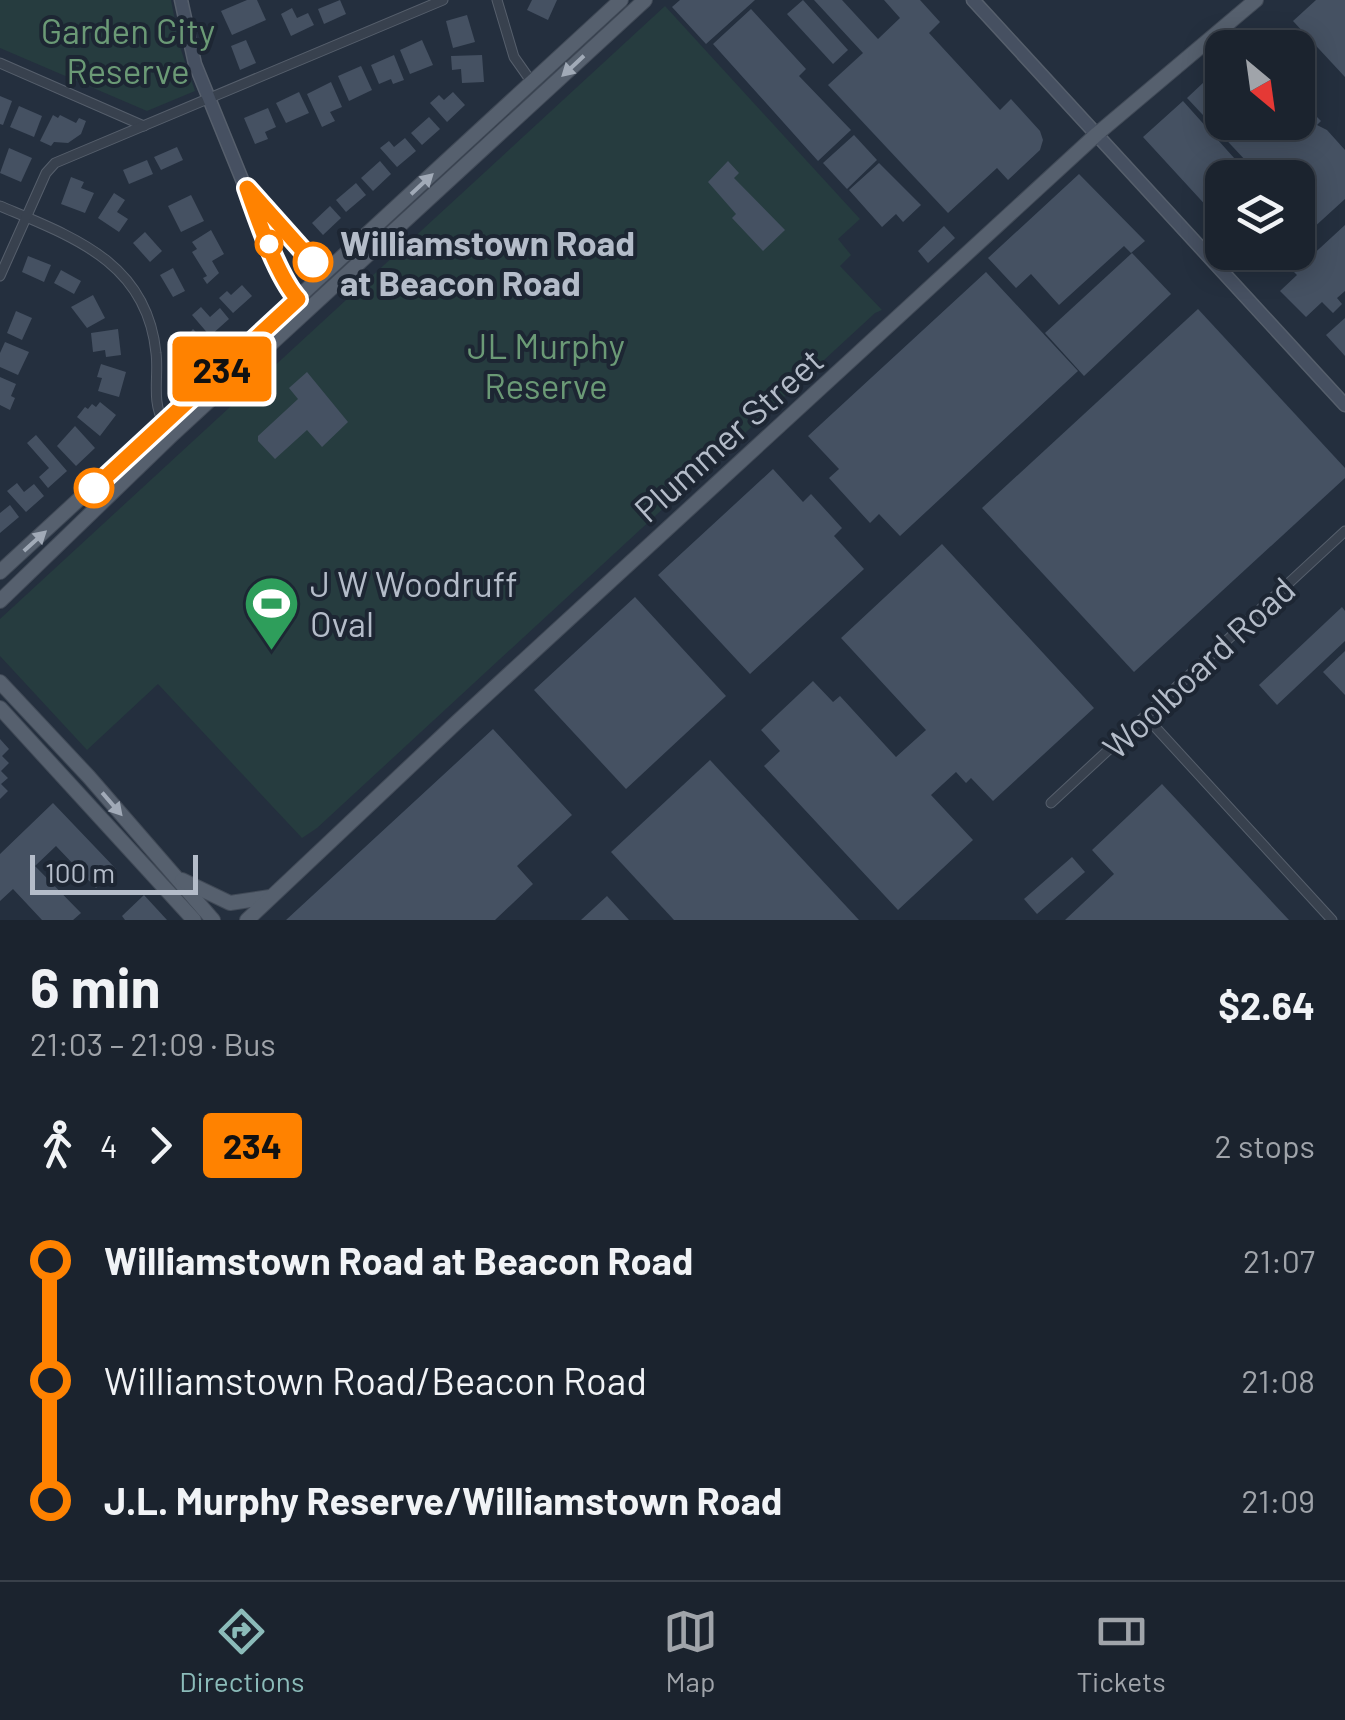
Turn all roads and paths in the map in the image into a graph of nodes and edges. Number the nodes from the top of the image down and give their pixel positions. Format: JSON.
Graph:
{"nodes":[{"id":1,"x":181,"y":0,"type":"edge"},
{"id":2,"x":443,"y":0,"type":"edge"},
{"id":3,"x":497,"y":0,"type":"edge"},
{"id":4,"x":622,"y":0,"type":"edge"},
{"id":5,"x":645,"y":0,"type":"edge"},
{"id":6,"x":973,"y":0,"type":"edge"},
{"id":7,"x":1256,"y":0,"type":"edge"},
{"id":8,"x":0,"y":63,"type":"edge"},
{"id":9,"x":537,"y":88,"type":"junction"},
{"id":10,"x":209,"y":99,"type":"junction"},
{"id":11,"x":144,"y":126,"type":"junction"},
{"id":12,"x":1097,"y":134,"type":"junction"},
{"id":13,"x":247,"y":188,"type":"junction"},
{"id":14,"x":0,"y":206,"type":"edge"},
{"id":15,"x":26,"y":217,"type":"junction"},
{"id":16,"x":324,"y":274,"type":"junction"},
{"id":17,"x":0,"y":276,"type":"edge"},
{"id":18,"x":327,"y":293,"type":"junction"},
{"id":19,"x":298,"y":299,"type":"junction"},
{"id":20,"x":1345,"y":406,"type":"edge"},
{"id":21,"x":169,"y":428,"type":"junction"},
{"id":22,"x":1345,"y":531,"type":"edge"},
{"id":23,"x":0,"y":572,"type":"edge"},
{"id":24,"x":0,"y":600,"type":"edge"},
{"id":25,"x":0,"y":682,"type":"edge"},
{"id":26,"x":0,"y":708,"type":"edge"},
{"id":27,"x":1146,"y":717,"type":"junction"},
{"id":28,"x":72,"y":759,"type":"junction"},
{"id":29,"x":58,"y":772,"type":"junction"},
{"id":30,"x":1050,"y":803,"type":"dead end"},
{"id":31,"x":173,"y":875,"type":"junction"},
{"id":32,"x":272,"y":896,"type":"junction"},
{"id":33,"x":194,"y":920,"type":"edge"},
{"id":34,"x":213,"y":920,"type":"edge"},
{"id":35,"x":246,"y":920,"type":"edge"},
{"id":36,"x":1332,"y":920,"type":"edge"}],
"edges":[{"from":1,"to":10,"type":"street"},
{"from":2,"to":10,"type":"street"},
{"from":3,"to":9,"type":"street"},
{"from":4,"to":9,"type":"main road"},
{"from":5,"to":9,"type":"main road","one_way":true},
{"from":6,"to":12,"type":"street"},
{"from":7,"to":12,"type":"main road","name":"Plummer Street"},
{"from":8,"to":11,"type":"street"},
{"from":16,"to":9,"type":"main road","one_way":true},
{"from":9,"to":18,"type":"main road"},
{"from":10,"to":11,"type":"street"},
{"from":10,"to":13,"type":"street"},
{"from":11,"to":15,"type":"street"},
{"from":12,"to":20,"type":"street"},
{"from":12,"to":32,"type":"main road","name":"Plummer Street"},
{"from":13,"to":16,"type":"street"},
{"from":13,"to":19,"type":"street"},
{"from":14,"to":15,"type":"street"},
{"from":15,"to":17,"type":"street"},
{"from":15,"to":21,"type":"street"},
{"from":16,"to":18,"type":"main road"},
{"from":16,"to":19,"type":"main road"},
{"from":18,"to":19,"type":"main road"},
{"from":18,"to":21,"type":"main road"},
{"from":19,"to":21,"type":"main road"},
{"from":23,"to":21,"type":"main road","one_way":true},
{"from":21,"to":24,"type":"main road"},
{"from":22,"to":27,"type":"street","name":"Woolboard Road"},
{"from":25,"to":28,"type":"main road"},
{"from":26,"to":29,"type":"main road"},
{"from":27,"to":30,"type":"street","name":"Woolboard Road"},
{"from":27,"to":36,"type":"street"},
{"from":28,"to":29,"type":"main road"},
{"from":28,"to":29,"type":"main road"},
{"from":28,"to":31,"type":"main road","one_way":true},
{"from":29,"to":33,"type":"main road"},
{"from":31,"to":32,"type":"main road"},
{"from":31,"to":34,"type":"main road"},
{"from":32,"to":35,"type":"main road","name":"Plummer Street"}]}
